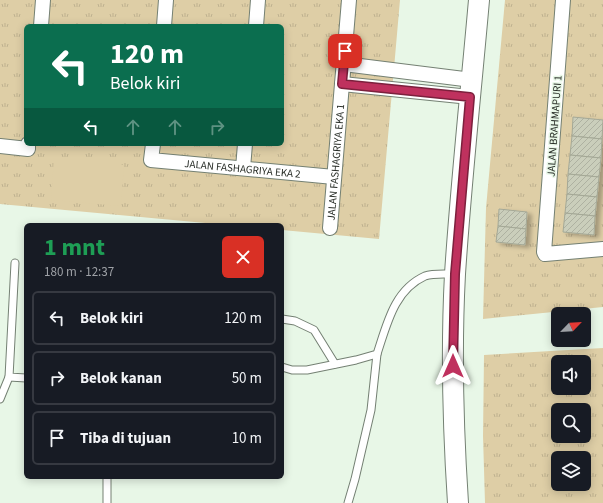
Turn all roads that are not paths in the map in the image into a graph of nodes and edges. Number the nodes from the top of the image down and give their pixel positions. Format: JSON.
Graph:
{"nodes":[{"id":1,"x":43,"y":0,"type":"edge"},
{"id":2,"x":166,"y":0,"type":"edge"},
{"id":3,"x":258,"y":0,"type":"edge"},
{"id":4,"x":349,"y":0,"type":"edge"},
{"id":5,"x":479,"y":0,"type":"edge"},
{"id":6,"x":563,"y":0,"type":"edge"},
{"id":7,"x":40,"y":24,"type":"edge"},
{"id":8,"x":164,"y":24,"type":"edge"},
{"id":9,"x":256,"y":24,"type":"edge"},
{"id":10,"x":344,"y":64,"type":"junction"},
{"id":11,"x":342,"y":84,"type":"junction"},
{"id":12,"x":471,"y":88,"type":"junction"},
{"id":13,"x":0,"y":146,"type":"edge"},
{"id":14,"x":28,"y":146,"type":"edge"},
{"id":15,"x":153,"y":146,"type":"edge"},
{"id":16,"x":245,"y":146,"type":"edge"},
{"id":17,"x":243,"y":168,"type":"junction"},
{"id":18,"x":334,"y":177,"type":"junction"},
{"id":19,"x":330,"y":228,"type":"dead end"},
{"id":20,"x":603,"y":249,"type":"edge"},
{"id":21,"x":15,"y":263,"type":"dead end"},
{"id":22,"x":455,"y":274,"type":"junction"},
{"id":23,"x":284,"y":319,"type":"edge"},
{"id":24,"x":377,"y":354,"type":"junction"},
{"id":25,"x":335,"y":364,"type":"junction"},
{"id":26,"x":284,"y":368,"type":"edge"},
{"id":27,"x":9,"y":377,"type":"junction"},
{"id":28,"x":24,"y":378,"type":"edge"},
{"id":29,"x":0,"y":399,"type":"edge"},
{"id":30,"x":107,"y":479,"type":"edge"},
{"id":31,"x":107,"y":503,"type":"edge"},
{"id":32,"x":348,"y":503,"type":"edge"},
{"id":33,"x":458,"y":503,"type":"edge"}],
"edges":[{"from":1,"to":7,"type":"street"},
{"from":2,"to":8,"type":"street"},
{"from":3,"to":9,"type":"street"},
{"from":4,"to":10,"type":"street","name":"JALAN FASHAGRIYA EKA 1"},
{"from":5,"to":12,"type":"street"},
{"from":6,"to":20,"type":"street","name":"JALAN BRAHMAPURI 1"},
{"from":10,"to":11,"type":"street","name":"JALAN FASHAGRIYA EKA 1"},
{"from":10,"to":12,"type":"street"},
{"from":11,"to":12,"type":"street"},
{"from":11,"to":18,"type":"street","name":"JALAN FASHAGRIYA EKA 1"},
{"from":12,"to":22,"type":"street"},
{"from":13,"to":14,"type":"street"},
{"from":15,"to":17,"type":"street","name":"JALAN FASHAGRIYA EKA 2"},
{"from":16,"to":17,"type":"street"},
{"from":17,"to":18,"type":"street","name":"JALAN FASHAGRIYA EKA 2"},
{"from":18,"to":19,"type":"street","name":"JALAN FASHAGRIYA EKA 1"},
{"from":21,"to":27,"type":"lane"},
{"from":22,"to":24,"type":"lane"},
{"from":22,"to":33,"type":"street"},
{"from":23,"to":25,"type":"lane"},
{"from":24,"to":25,"type":"lane"},
{"from":24,"to":32,"type":"lane"},
{"from":25,"to":26,"type":"lane"},
{"from":27,"to":28,"type":"lane"},
{"from":27,"to":29,"type":"lane"},
{"from":30,"to":31,"type":"lane"}]}
